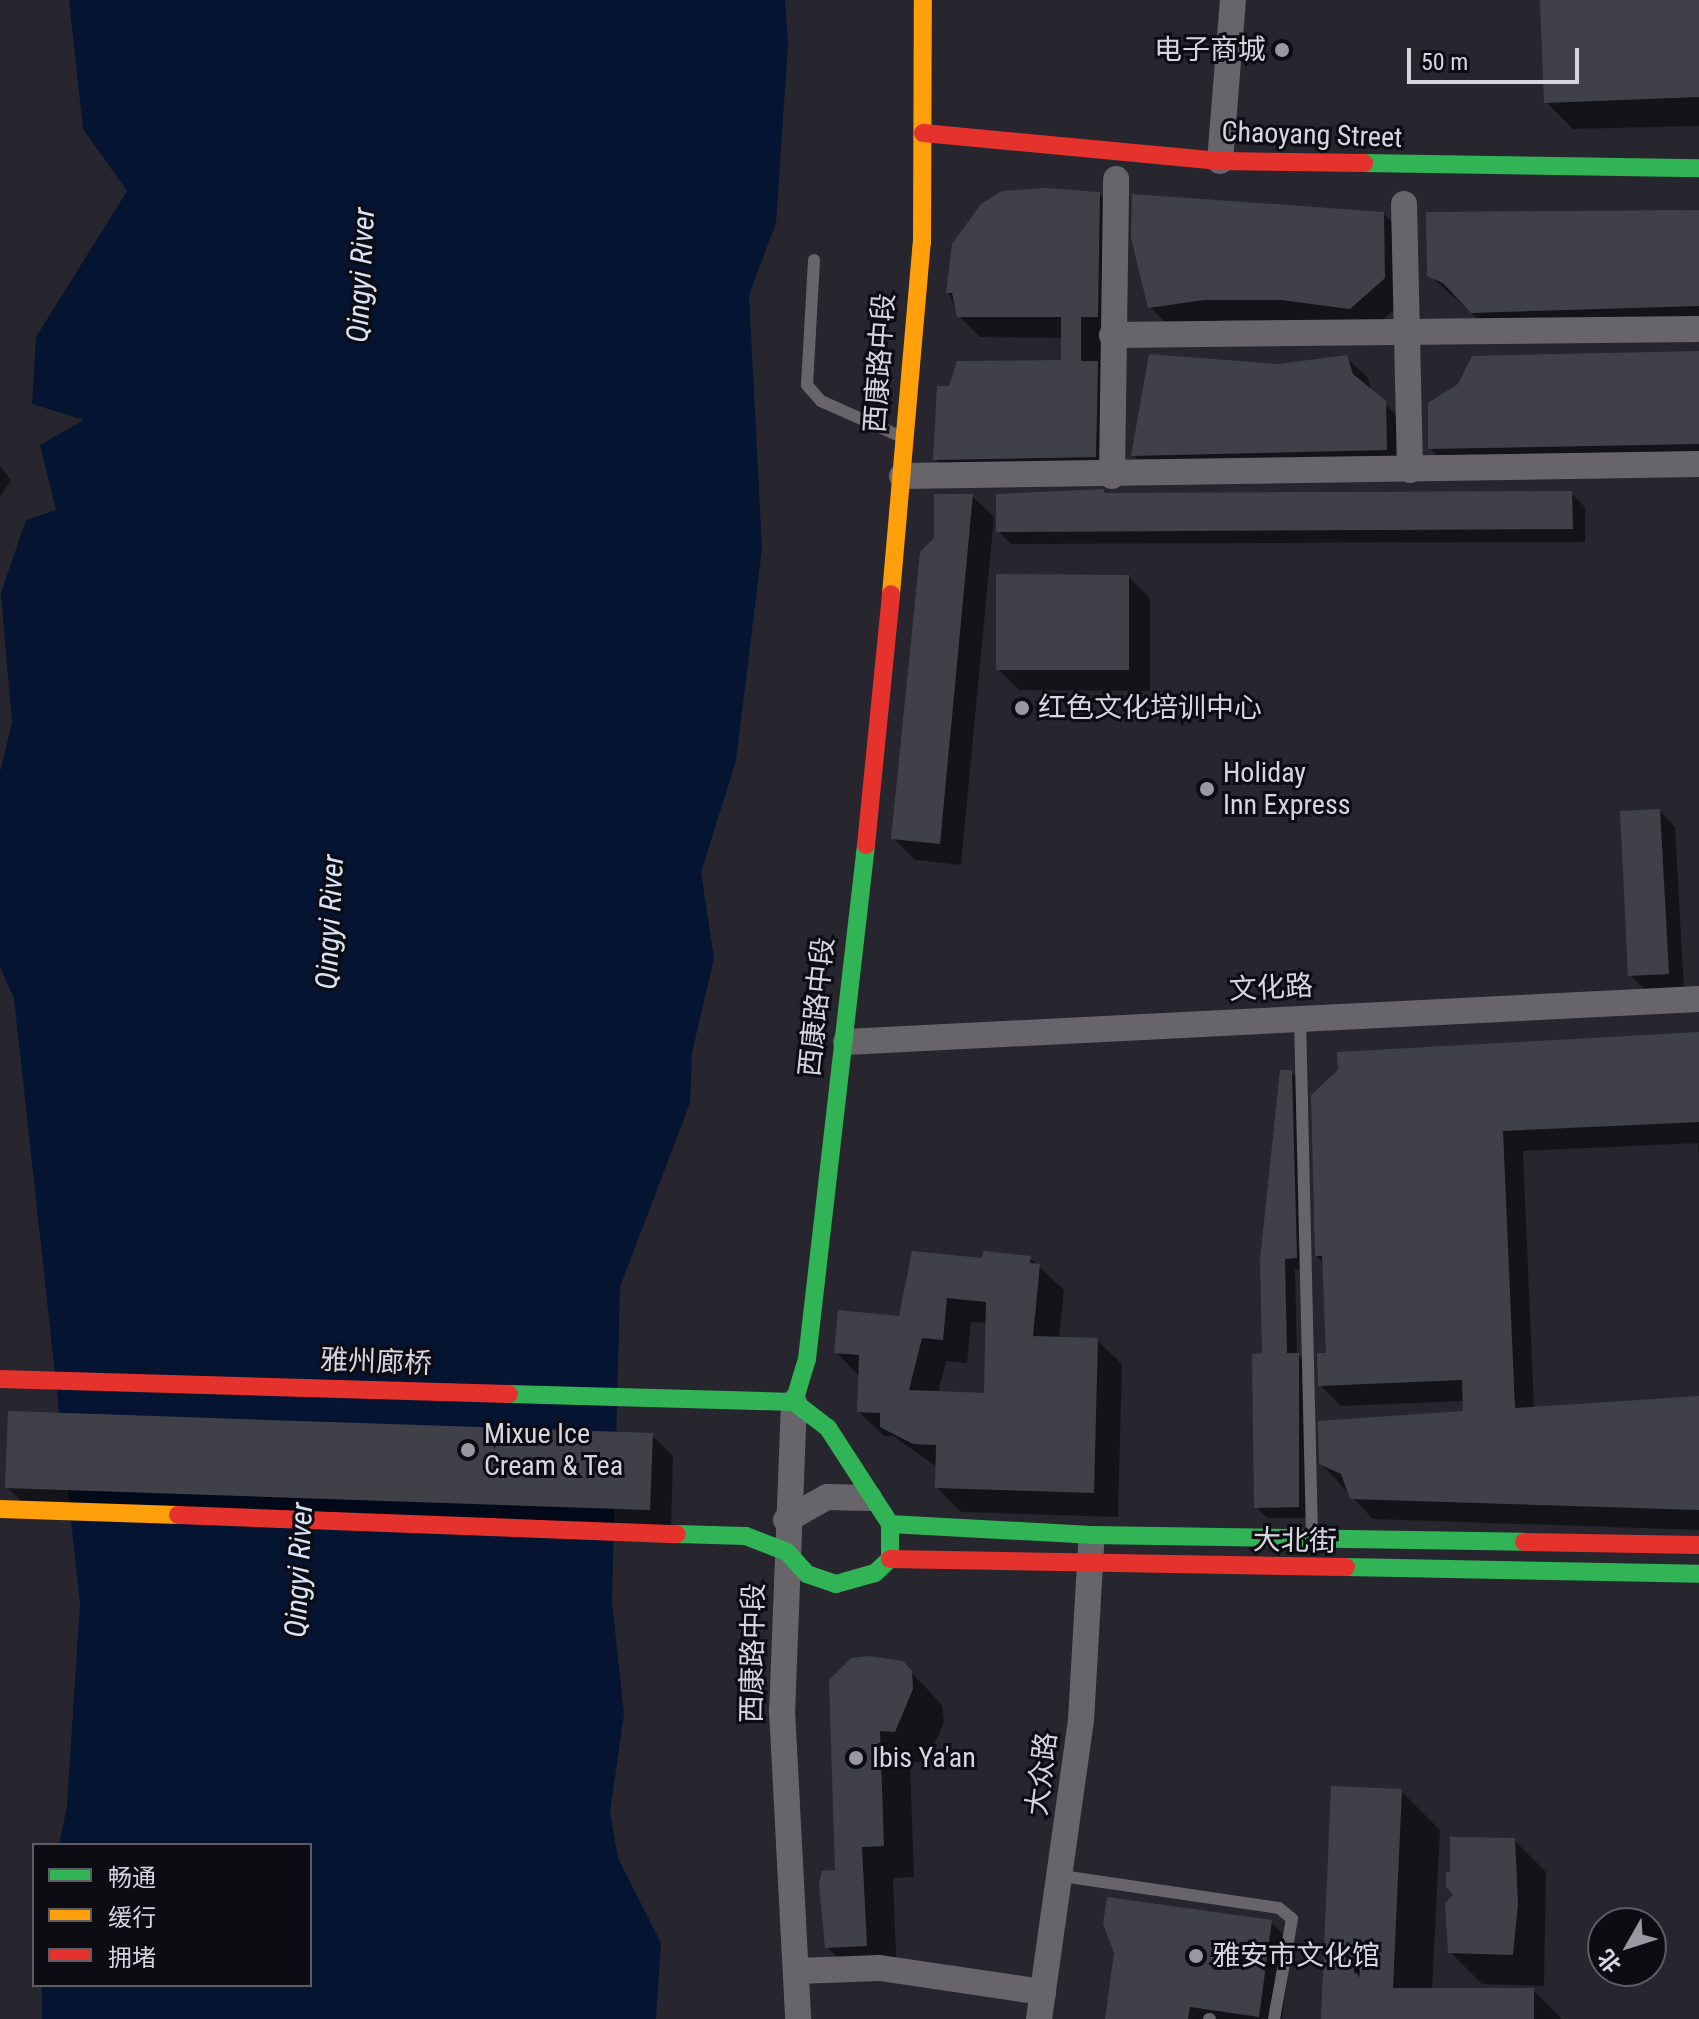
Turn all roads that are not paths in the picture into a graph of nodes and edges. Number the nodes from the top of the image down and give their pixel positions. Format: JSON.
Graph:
{"nodes":[{"id":1,"x":923,"y":0,"type":"edge"},
{"id":2,"x":1233,"y":0,"type":"edge"},
{"id":3,"x":923,"y":133,"type":"junction"},
{"id":4,"x":1227,"y":144,"type":"junction"},
{"id":5,"x":1683,"y":147,"type":"dead end"},
{"id":6,"x":1699,"y":168,"type":"edge"},
{"id":7,"x":1116,"y":179,"type":"dead end"},
{"id":8,"x":1404,"y":204,"type":"dead end"},
{"id":9,"x":814,"y":260,"type":"dead end"},
{"id":10,"x":1699,"y":329,"type":"edge"},
{"id":11,"x":1112,"y":335,"type":"junction"},
{"id":12,"x":1408,"y":335,"type":"junction"},
{"id":13,"x":907,"y":440,"type":"junction"},
{"id":14,"x":1699,"y":464,"type":"edge"},
{"id":15,"x":1410,"y":470,"type":"junction"},
{"id":16,"x":902,"y":476,"type":"junction"},
{"id":17,"x":1112,"y":476,"type":"junction"},
{"id":18,"x":1699,"y":999,"type":"edge"},
{"id":19,"x":1300,"y":1018,"type":"junction"},
{"id":20,"x":846,"y":1042,"type":"junction"},
{"id":21,"x":0,"y":1379,"type":"edge"},
{"id":22,"x":794,"y":1402,"type":"junction"},
{"id":23,"x":869,"y":1498,"type":"junction"},
{"id":24,"x":0,"y":1509,"type":"edge"},
{"id":25,"x":786,"y":1520,"type":"junction"},
{"id":26,"x":890,"y":1524,"type":"junction"},
{"id":27,"x":1091,"y":1535,"type":"junction"},
{"id":28,"x":1312,"y":1539,"type":"junction"},
{"id":29,"x":1699,"y":1545,"type":"edge"},
{"id":30,"x":787,"y":1552,"type":"junction"},
{"id":31,"x":890,"y":1559,"type":"junction"},
{"id":32,"x":1090,"y":1566,"type":"junction"},
{"id":33,"x":1699,"y":1574,"type":"edge"},
{"id":34,"x":1062,"y":1876,"type":"junction"},
{"id":35,"x":797,"y":1971,"type":"junction"},
{"id":36,"x":1043,"y":1992,"type":"junction"},
{"id":37,"x":798,"y":2019,"type":"edge"},
{"id":38,"x":1039,"y":2019,"type":"edge"},
{"id":39,"x":1274,"y":2019,"type":"edge"}],
"edges":[{"from":1,"to":3,"type":"main road","name":"西康路中段"},
{"from":2,"to":4,"type":"street"},
{"from":3,"to":4,"type":"main road","name":"Chaoyang Street"},
{"from":3,"to":13,"type":"main road","name":"西康路中段"},
{"from":4,"to":5,"type":"main road","name":"Chaoyang Street"},
{"from":4,"to":6,"type":"main road","name":"Chaoyang Street"},
{"from":7,"to":11,"type":"street"},
{"from":8,"to":12,"type":"street"},
{"from":9,"to":13,"type":"lane"},
{"from":10,"to":12,"type":"street"},
{"from":11,"to":12,"type":"street"},
{"from":11,"to":17,"type":"street"},
{"from":12,"to":15,"type":"street"},
{"from":13,"to":16,"type":"main road","name":"西康路中段"},
{"from":14,"to":15,"type":"street"},
{"from":15,"to":17,"type":"street"},
{"from":16,"to":17,"type":"street"},
{"from":16,"to":20,"type":"main road","name":"西康路中段"},
{"from":18,"to":19,"type":"street","name":"文化路"},
{"from":19,"to":20,"type":"street","name":"文化路"},
{"from":19,"to":28,"type":"lane"},
{"from":20,"to":22,"type":"main road","name":"西康路中段"},
{"from":21,"to":22,"type":"main road","name":"雅州廊桥"},
{"from":22,"to":23,"type":"main road"},
{"from":22,"to":25,"type":"street","name":"西康路中段"},
{"from":23,"to":25,"type":"street"},
{"from":23,"to":26,"type":"main road"},
{"from":24,"to":30,"type":"main road"},
{"from":25,"to":30,"type":"street","name":"西康路中段"},
{"from":26,"to":27,"type":"main road","name":"大北街"},
{"from":26,"to":31,"type":"main road"},
{"from":27,"to":28,"type":"main road","name":"大北街"},
{"from":27,"to":32,"type":"street","name":"大众路"},
{"from":28,"to":29,"type":"main road","name":"大北街"},
{"from":30,"to":31,"type":"main road"},
{"from":30,"to":35,"type":"street","name":"西康路中段"},
{"from":31,"to":32,"type":"main road","name":"大北街"},
{"from":32,"to":33,"type":"main road","name":"大北街"},
{"from":32,"to":34,"type":"street","name":"大众路"},
{"from":34,"to":36,"type":"street","name":"大众路"},
{"from":34,"to":39,"type":"lane"},
{"from":35,"to":36,"type":"street"},
{"from":35,"to":37,"type":"street","name":"西康路中段"},
{"from":36,"to":38,"type":"street","name":"大众路"}]}
